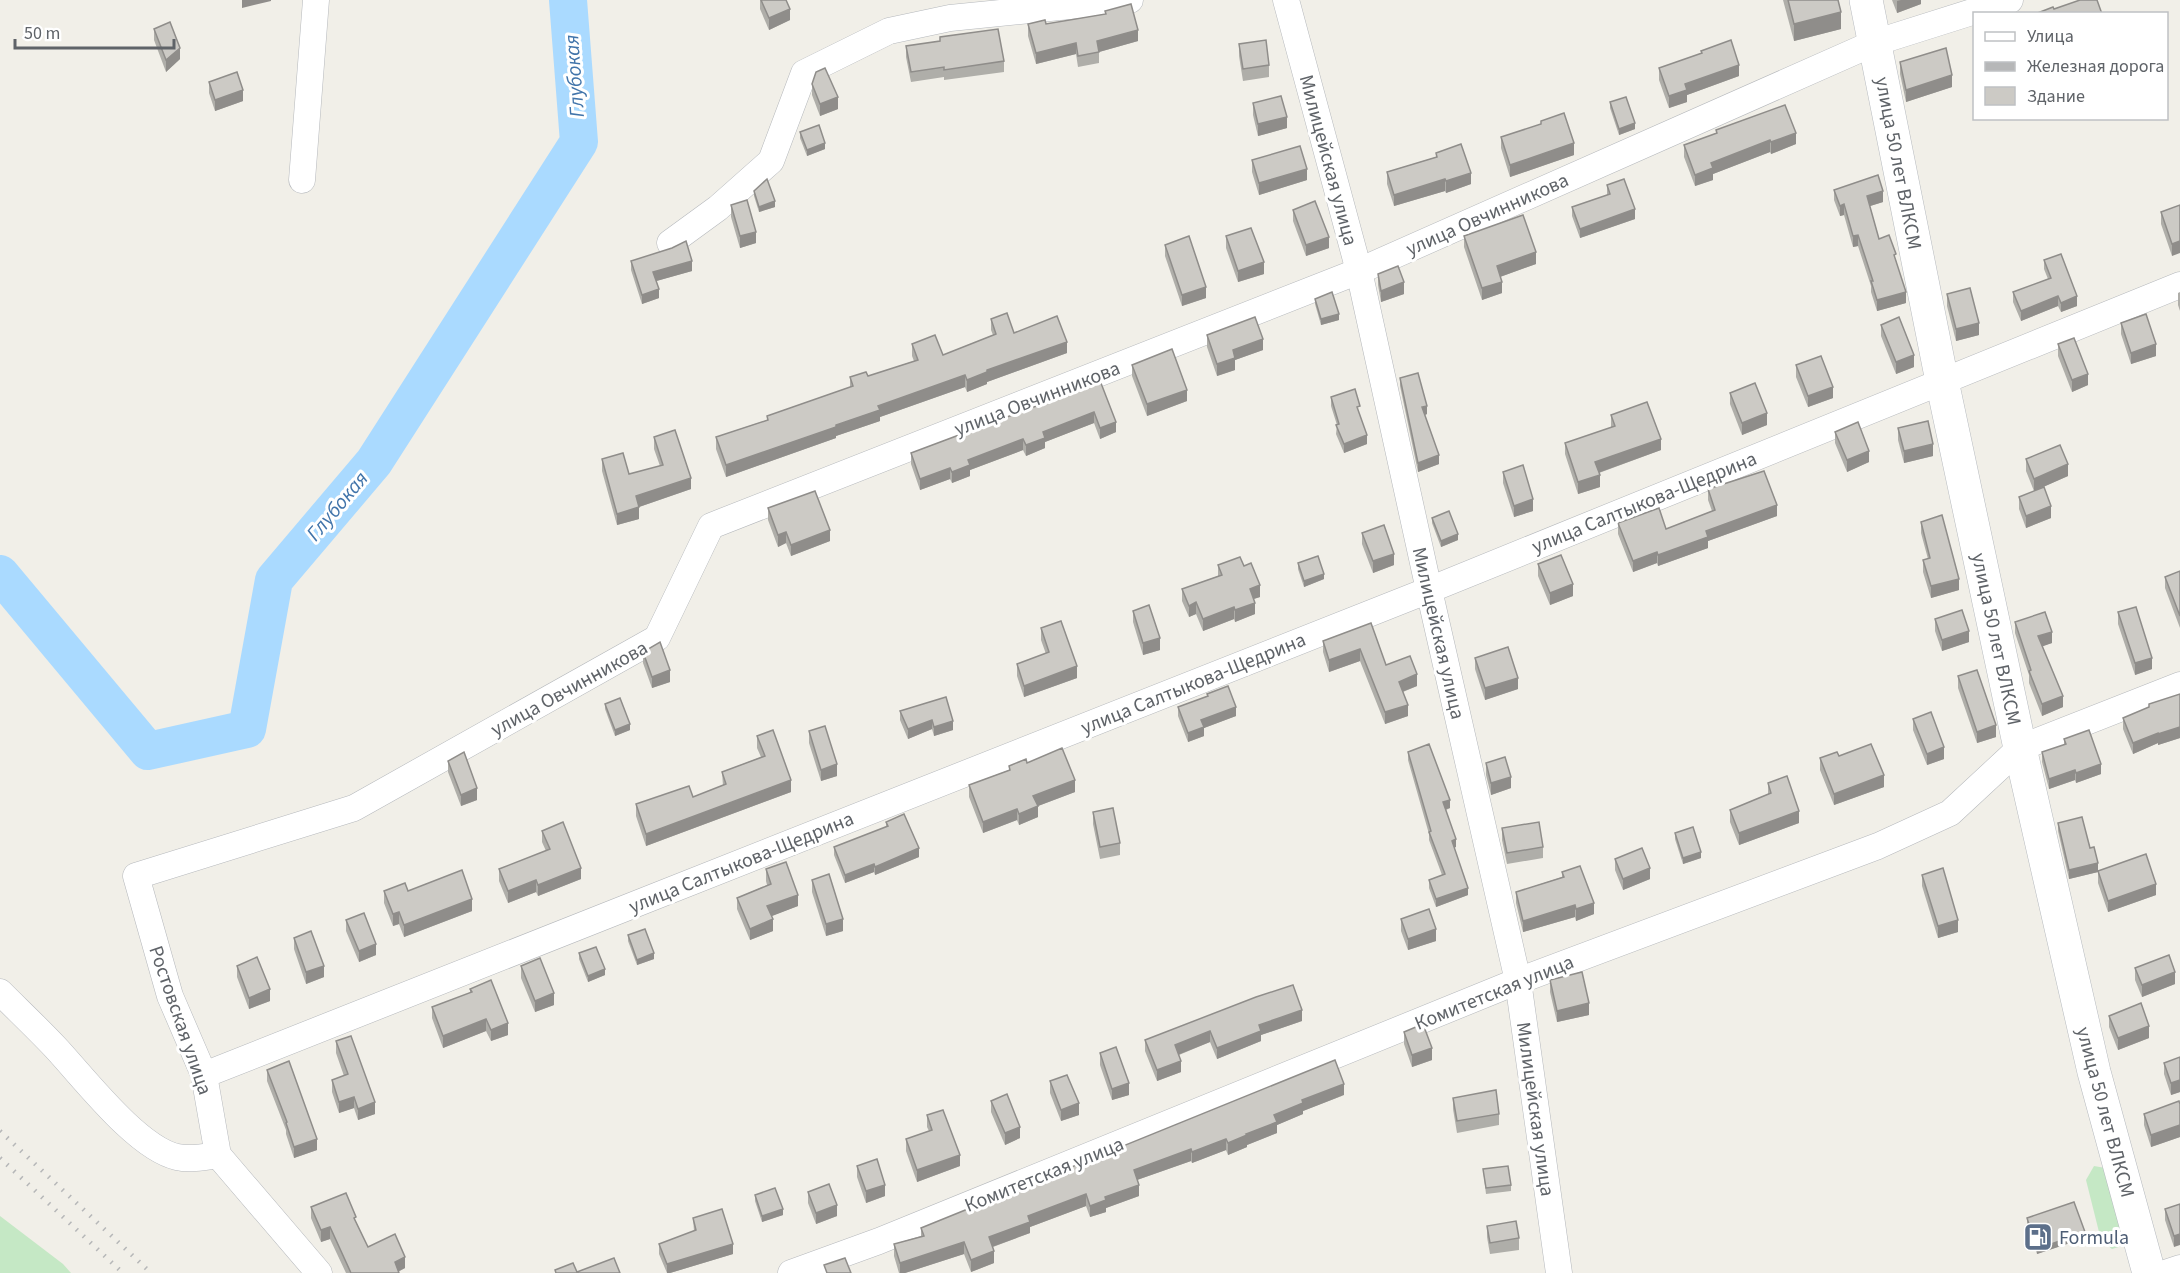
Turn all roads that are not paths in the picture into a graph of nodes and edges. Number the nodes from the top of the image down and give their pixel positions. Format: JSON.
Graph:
{"nodes":[{"id":1,"x":316,"y":0,"type":"edge"},
{"id":2,"x":1130,"y":0,"type":"edge"},
{"id":3,"x":1286,"y":0,"type":"edge"},
{"id":4,"x":1866,"y":0,"type":"edge"},
{"id":5,"x":2010,"y":0,"type":"edge"},
{"id":6,"x":1874,"y":43,"type":"junction"},
{"id":7,"x":302,"y":180,"type":"dead end"},
{"id":8,"x":670,"y":243,"type":"dead end"},
{"id":9,"x":1359,"y":271,"type":"junction"},
{"id":10,"x":2180,"y":285,"type":"edge"},
{"id":11,"x":1942,"y":381,"type":"junction"},
{"id":12,"x":1429,"y":590,"type":"junction"},
{"id":13,"x":2180,"y":685,"type":"edge"},
{"id":14,"x":2020,"y":748,"type":"junction"},
{"id":15,"x":136,"y":876,"type":"joint"},
{"id":16,"x":1518,"y":981,"type":"junction"},
{"id":17,"x":0,"y":992,"type":"edge"},
{"id":18,"x":204,"y":1075,"type":"junction"},
{"id":19,"x":218,"y":1155,"type":"junction"},
{"id":20,"x":2180,"y":1268,"type":"edge"},
{"id":21,"x":319,"y":1273,"type":"edge"},
{"id":22,"x":791,"y":1273,"type":"edge"},
{"id":23,"x":1559,"y":1273,"type":"edge"},
{"id":24,"x":2149,"y":1273,"type":"edge"},
{"id":25,"x":2165,"y":1273,"type":"edge"}],
"edges":[{"from":1,"to":7,"type":"street"},
{"from":2,"to":8,"type":"street"},
{"from":3,"to":9,"type":"street","name":"Милицейская улица"},
{"from":4,"to":6,"type":"main road","name":"улица 50 лет ВЛКСМ"},
{"from":5,"to":6,"type":"street","name":"улица Овчинникова"},
{"from":6,"to":9,"type":"street","name":"улица Овчинникова"},
{"from":6,"to":11,"type":"main road","name":"улица 50 лет ВЛКСМ"},
{"from":9,"to":12,"type":"street","name":"Милицейская улица"},
{"from":9,"to":15,"type":"street","name":"улица Овчинникова"},
{"from":10,"to":11,"type":"street","name":"улица Салтыкова-Щедрина"},
{"from":11,"to":12,"type":"street","name":"улица Салтыкова-Щедрина"},
{"from":11,"to":14,"type":"main road","name":"улица 50 лет ВЛКСМ"},
{"from":12,"to":16,"type":"street","name":"Милицейская улица"},
{"from":12,"to":18,"type":"street","name":"улица Салтыкова-Щедрина"},
{"from":13,"to":14,"type":"street","name":"Комитетская улица"},
{"from":14,"to":16,"type":"street","name":"Комитетская улица"},
{"from":14,"to":24,"type":"main road","name":"улица 50 лет ВЛКСМ"},
{"from":15,"to":18,"type":"street","name":"Ростовская улица"},
{"from":16,"to":22,"type":"street","name":"Комитетская улица"},
{"from":16,"to":23,"type":"street","name":"Милицейская улица"},
{"from":17,"to":19,"type":"street"},
{"from":18,"to":19,"type":"street","name":"Ростовская улица"},
{"from":19,"to":21,"type":"street"},
{"from":20,"to":25,"type":"street"}]}
